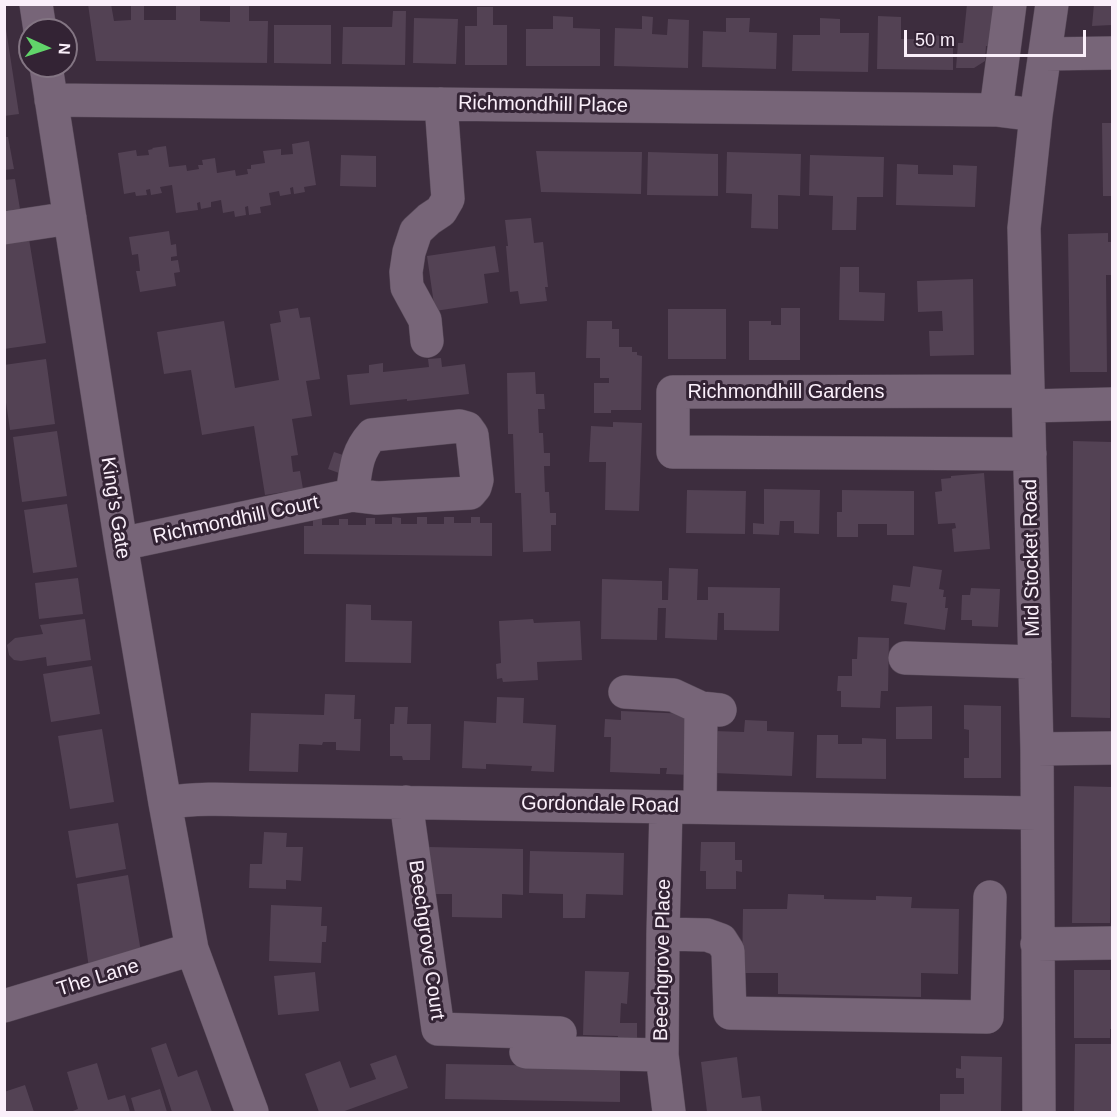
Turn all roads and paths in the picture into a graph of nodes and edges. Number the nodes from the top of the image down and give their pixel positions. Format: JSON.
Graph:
{"nodes":[{"id":1,"x":1010,"y":4,"type":"edge"},
{"id":2,"x":1052,"y":4,"type":"edge"},
{"id":3,"x":1113,"y":53,"type":"edge"},
{"id":4,"x":1045,"y":54,"type":"junction"},
{"id":5,"x":48,"y":78,"type":"edge"},
{"id":6,"x":51,"y":100,"type":"junction"},
{"id":7,"x":441,"y":104,"type":"junction"},
{"id":8,"x":996,"y":110,"type":"junction"},
{"id":9,"x":1036,"y":114,"type":"junction"},
{"id":10,"x":70,"y":218,"type":"junction"},
{"id":11,"x":4,"y":228,"type":"edge"},
{"id":12,"x":427,"y":341,"type":"dead end"},
{"id":13,"x":1028,"y":398,"type":"junction"},
{"id":14,"x":1113,"y":404,"type":"edge"},
{"id":15,"x":1030,"y":454,"type":"junction"},
{"id":16,"x":352,"y":495,"type":"dead end"},
{"id":17,"x":121,"y":544,"type":"junction"},
{"id":18,"x":905,"y":658,"type":"dead end"},
{"id":19,"x":1035,"y":662,"type":"junction"},
{"id":20,"x":625,"y":692,"type":"dead end"},
{"id":21,"x":1113,"y":748,"type":"edge"},
{"id":22,"x":1037,"y":749,"type":"junction"},
{"id":23,"x":406,"y":802,"type":"junction"},
{"id":24,"x":165,"y":803,"type":"junction"},
{"id":25,"x":666,"y":807,"type":"junction"},
{"id":26,"x":700,"y":807,"type":"junction"},
{"id":27,"x":1036,"y":813,"type":"junction"},
{"id":28,"x":990,"y":897,"type":"dead end"},
{"id":29,"x":663,"y":934,"type":"junction"},
{"id":30,"x":1113,"y":943,"type":"edge"},
{"id":31,"x":1037,"y":944,"type":"junction"},
{"id":32,"x":192,"y":949,"type":"junction"},
{"id":33,"x":4,"y":1006,"type":"edge"},
{"id":34,"x":560,"y":1033,"type":"dead end"},
{"id":35,"x":463,"y":1051,"type":"dead end"},
{"id":36,"x":662,"y":1055,"type":"junction"},
{"id":37,"x":252,"y":1113,"type":"edge"},
{"id":38,"x":669,"y":1113,"type":"edge"},
{"id":39,"x":1039,"y":1113,"type":"edge"}],
"edges":[{"from":1,"to":8,"type":"street"},
{"from":2,"to":4,"type":"street","name":"Mid Stocket Road"},
{"from":3,"to":4,"type":"street"},
{"from":4,"to":9,"type":"street","name":"Mid Stocket Road"},
{"from":5,"to":6,"type":"street","name":"King's Gate"},
{"from":6,"to":7,"type":"street","name":"Richmondhill Place"},
{"from":6,"to":10,"type":"street","name":"King's Gate"},
{"from":7,"to":8,"type":"street","name":"Richmondhill Place"},
{"from":7,"to":12,"type":"street"},
{"from":8,"to":9,"type":"street","name":"Richmondhill Place"},
{"from":9,"to":13,"type":"street","name":"Mid Stocket Road"},
{"from":10,"to":11,"type":"street"},
{"from":10,"to":17,"type":"street","name":"King's Gate"},
{"from":13,"to":14,"type":"street"},
{"from":13,"to":15,"type":"street","name":"Mid Stocket Road"},
{"from":13,"to":15,"type":"street","name":"Richmondhill Gardens"},
{"from":15,"to":19,"type":"street","name":"Mid Stocket Road"},
{"from":16,"to":17,"type":"street","name":"Richmondhill Court"},
{"from":17,"to":24,"type":"street","name":"King's Gate"},
{"from":18,"to":19,"type":"street"},
{"from":19,"to":22,"type":"street","name":"Mid Stocket Road"},
{"from":20,"to":26,"type":"street"},
{"from":21,"to":22,"type":"street"},
{"from":22,"to":27,"type":"street","name":"Mid Stocket Road"},
{"from":23,"to":24,"type":"street","name":"Gordondale Road"},
{"from":23,"to":25,"type":"street","name":"Gordondale Road"},
{"from":23,"to":34,"type":"street","name":"Beechgrove Court"},
{"from":24,"to":32,"type":"street","name":"King's Gate"},
{"from":25,"to":26,"type":"street","name":"Gordondale Road"},
{"from":25,"to":29,"type":"street","name":"Beechgrove Place"},
{"from":26,"to":27,"type":"street","name":"Gordondale Road"},
{"from":27,"to":31,"type":"street","name":"Mid Stocket Road"},
{"from":28,"to":29,"type":"street"},
{"from":29,"to":36,"type":"street","name":"Beechgrove Place"},
{"from":30,"to":31,"type":"street"},
{"from":31,"to":39,"type":"street","name":"Mid Stocket Road"},
{"from":32,"to":33,"type":"street","name":"The Lane"},
{"from":32,"to":37,"type":"street","name":"King's Gate"},
{"from":35,"to":36,"type":"street"},
{"from":36,"to":38,"type":"street","name":"Beechgrove Place"}]}
